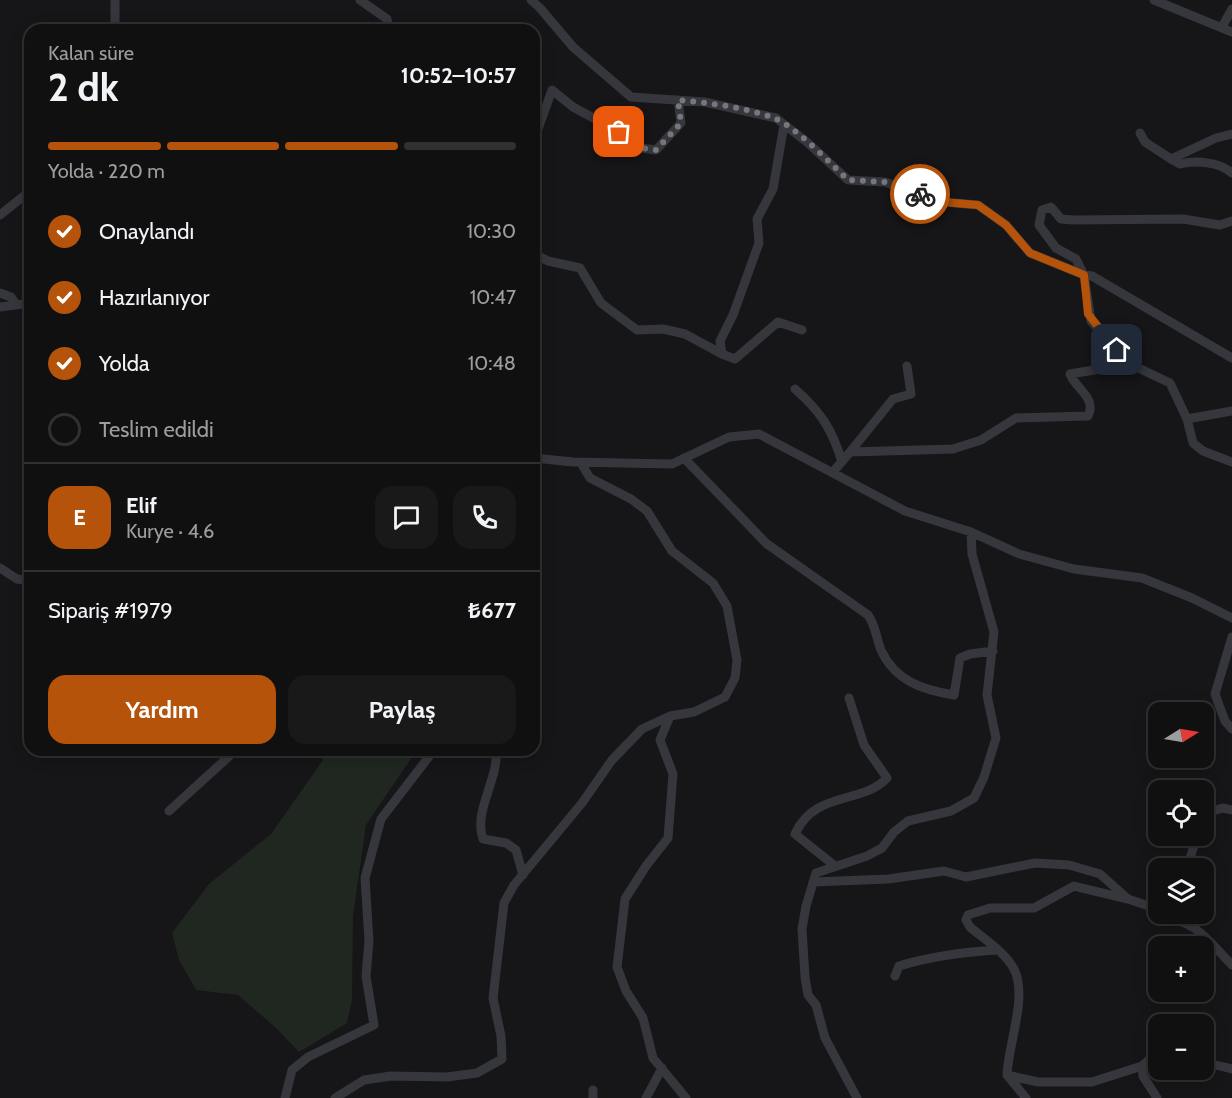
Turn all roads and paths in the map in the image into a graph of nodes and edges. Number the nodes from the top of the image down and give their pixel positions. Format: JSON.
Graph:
{"nodes":[{"id":1,"x":115,"y":0,"type":"edge"},
{"id":2,"x":360,"y":0,"type":"edge"},
{"id":3,"x":531,"y":0,"type":"edge"},
{"id":4,"x":1154,"y":0,"type":"edge"},
{"id":5,"x":1232,"y":9,"type":"edge"},
{"id":6,"x":115,"y":24,"type":"edge"},
{"id":7,"x":388,"y":24,"type":"edge"},
{"id":8,"x":1222,"y":27,"type":"junction"},
{"id":9,"x":1232,"y":32,"type":"edge"},
{"id":10,"x":678,"y":100,"type":"junction"},
{"id":11,"x":540,"y":123,"type":"edge"},
{"id":12,"x":784,"y":125,"type":"junction"},
{"id":13,"x":1140,"y":133,"type":"dead end"},
{"id":14,"x":1232,"y":134,"type":"edge"},
{"id":15,"x":1171,"y":159,"type":"junction"},
{"id":16,"x":1232,"y":173,"type":"edge"},
{"id":17,"x":24,"y":196,"type":"edge"},
{"id":18,"x":0,"y":215,"type":"edge"},
{"id":19,"x":1232,"y":221,"type":"edge"},
{"id":20,"x":540,"y":257,"type":"edge"},
{"id":21,"x":1084,"y":275,"type":"junction"},
{"id":22,"x":0,"y":293,"type":"edge"},
{"id":23,"x":24,"y":303,"type":"edge"},
{"id":24,"x":16,"y":304,"type":"junction"},
{"id":25,"x":0,"y":307,"type":"edge"},
{"id":26,"x":802,"y":330,"type":"dead end"},
{"id":27,"x":722,"y":354,"type":"junction"},
{"id":28,"x":1232,"y":358,"type":"edge"},
{"id":29,"x":1130,"y":364,"type":"junction"},
{"id":30,"x":907,"y":366,"type":"dead end"},
{"id":31,"x":795,"y":389,"type":"dead end"},
{"id":32,"x":1232,"y":411,"type":"edge"},
{"id":33,"x":1187,"y":419,"type":"junction"},
{"id":34,"x":850,"y":452,"type":"junction"},
{"id":35,"x":684,"y":458,"type":"junction"},
{"id":36,"x":540,"y":459,"type":"edge"},
{"id":37,"x":842,"y":462,"type":"junction"},
{"id":38,"x":1232,"y":462,"type":"edge"},
{"id":39,"x":581,"y":463,"type":"junction"},
{"id":40,"x":834,"y":472,"type":"junction"},
{"id":41,"x":971,"y":532,"type":"junction"},
{"id":42,"x":0,"y":568,"type":"edge"},
{"id":43,"x":24,"y":580,"type":"edge"},
{"id":44,"x":1232,"y":618,"type":"edge"},
{"id":45,"x":1232,"y":637,"type":"edge"},
{"id":46,"x":993,"y":651,"type":"junction"},
{"id":47,"x":849,"y":698,"type":"dead end"},
{"id":48,"x":670,"y":716,"type":"junction"},
{"id":49,"x":1232,"y":729,"type":"edge"},
{"id":50,"x":229,"y":756,"type":"edge"},
{"id":51,"x":429,"y":756,"type":"edge"},
{"id":52,"x":496,"y":756,"type":"edge"},
{"id":53,"x":1232,"y":810,"type":"edge"},
{"id":54,"x":169,"y":811,"type":"dead end"},
{"id":55,"x":1214,"y":811,"type":"edge"},
{"id":56,"x":835,"y":866,"type":"junction"},
{"id":57,"x":523,"y":874,"type":"junction"},
{"id":58,"x":813,"y":882,"type":"junction"},
{"id":59,"x":1128,"y":899,"type":"junction"},
{"id":60,"x":1148,"y":906,"type":"edge"},
{"id":61,"x":1185,"y":924,"type":"edge"},
{"id":62,"x":997,"y":950,"type":"junction"},
{"id":63,"x":1232,"y":964,"type":"edge"},
{"id":64,"x":895,"y":976,"type":"dead end"},
{"id":65,"x":1148,"y":1061,"type":"edge"},
{"id":66,"x":1214,"y":1065,"type":"edge"},
{"id":67,"x":1142,"y":1066,"type":"junction"},
{"id":68,"x":662,"y":1068,"type":"junction"},
{"id":69,"x":1232,"y":1069,"type":"edge"},
{"id":70,"x":1007,"y":1075,"type":"junction"},
{"id":71,"x":285,"y":1098,"type":"edge"},
{"id":72,"x":334,"y":1098,"type":"edge"},
{"id":73,"x":646,"y":1098,"type":"edge"},
{"id":74,"x":686,"y":1098,"type":"edge"},
{"id":75,"x":857,"y":1098,"type":"edge"},
{"id":76,"x":1026,"y":1098,"type":"edge"},
{"id":77,"x":1157,"y":1098,"type":"edge"}],
"edges":[{"from":1,"to":6,"type":"street"},
{"from":2,"to":7,"type":"street"},
{"from":3,"to":10,"type":"street"},
{"from":4,"to":8,"type":"street"},
{"from":5,"to":8,"type":"street"},
{"from":8,"to":9,"type":"street"},
{"from":10,"to":11,"type":"street"},
{"from":10,"to":12,"type":"street"},
{"from":12,"to":21,"type":"street"},
{"from":12,"to":27,"type":"street"},
{"from":13,"to":15,"type":"street"},
{"from":14,"to":15,"type":"street"},
{"from":15,"to":16,"type":"street"},
{"from":17,"to":18,"type":"street"},
{"from":19,"to":21,"type":"street"},
{"from":20,"to":27,"type":"street"},
{"from":21,"to":28,"type":"street"},
{"from":21,"to":29,"type":"street"},
{"from":22,"to":24,"type":"street"},
{"from":23,"to":24,"type":"street"},
{"from":24,"to":25,"type":"street"},
{"from":26,"to":27,"type":"street"},
{"from":29,"to":33,"type":"street"},
{"from":29,"to":34,"type":"street"},
{"from":30,"to":34,"type":"street"},
{"from":31,"to":37,"type":"street"},
{"from":32,"to":33,"type":"street"},
{"from":33,"to":38,"type":"street"},
{"from":34,"to":37,"type":"street"},
{"from":35,"to":39,"type":"street"},
{"from":35,"to":40,"type":"street"},
{"from":35,"to":46,"type":"street"},
{"from":36,"to":39,"type":"street"},
{"from":37,"to":40,"type":"street"},
{"from":39,"to":48,"type":"street"},
{"from":40,"to":41,"type":"street"},
{"from":41,"to":44,"type":"street"},
{"from":41,"to":46,"type":"street"},
{"from":42,"to":43,"type":"street"},
{"from":45,"to":49,"type":"street"},
{"from":46,"to":56,"type":"street"},
{"from":47,"to":56,"type":"street"},
{"from":48,"to":57,"type":"street"},
{"from":48,"to":68,"type":"street"},
{"from":50,"to":54,"type":"street"},
{"from":51,"to":71,"type":"street"},
{"from":52,"to":57,"type":"street"},
{"from":53,"to":55,"type":"street"},
{"from":56,"to":58,"type":"street"},
{"from":57,"to":72,"type":"street"},
{"from":58,"to":59,"type":"street"},
{"from":58,"to":75,"type":"street"},
{"from":59,"to":60,"type":"street"},
{"from":59,"to":62,"type":"street"},
{"from":61,"to":63,"type":"street"},
{"from":62,"to":64,"type":"street"},
{"from":62,"to":70,"type":"street"},
{"from":65,"to":67,"type":"street"},
{"from":66,"to":69,"type":"street"},
{"from":67,"to":70,"type":"street"},
{"from":67,"to":77,"type":"street"},
{"from":68,"to":73,"type":"street"},
{"from":68,"to":74,"type":"street"},
{"from":70,"to":76,"type":"street"}]}
